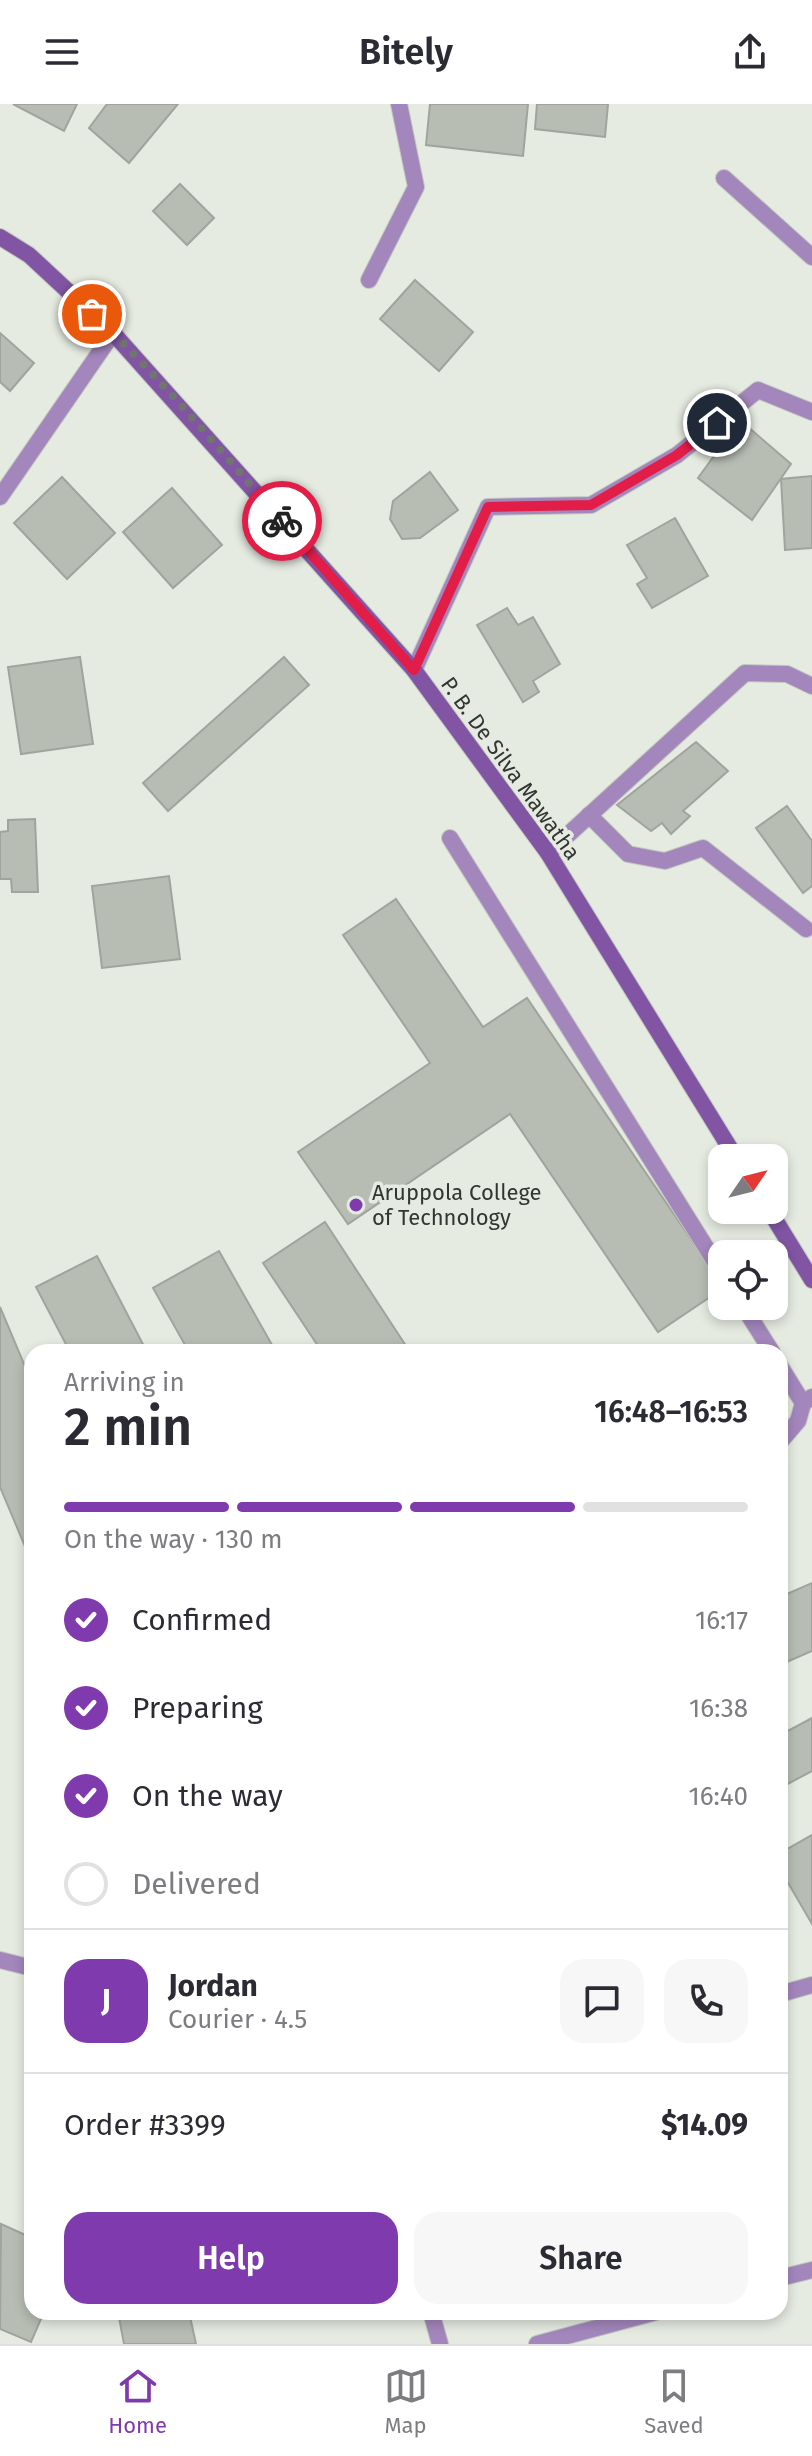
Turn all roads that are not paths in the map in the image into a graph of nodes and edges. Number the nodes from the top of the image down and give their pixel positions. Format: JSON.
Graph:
{"nodes":[{"id":1,"x":399,"y":104,"type":"edge"},
{"id":2,"x":724,"y":178,"type":"dead end"},
{"id":3,"x":0,"y":237,"type":"edge"},
{"id":4,"x":812,"y":257,"type":"edge"},
{"id":5,"x":369,"y":280,"type":"dead end"},
{"id":6,"x":113,"y":333,"type":"junction"},
{"id":7,"x":812,"y":412,"type":"edge"},
{"id":8,"x":0,"y":497,"type":"edge"},
{"id":9,"x":414,"y":670,"type":"junction"},
{"id":10,"x":812,"y":686,"type":"edge"},
{"id":11,"x":589,"y":815,"type":"junction"},
{"id":12,"x":450,"y":838,"type":"dead end"},
{"id":13,"x":548,"y":853,"type":"junction"},
{"id":14,"x":806,"y":929,"type":"dead end"},
{"id":15,"x":727,"y":1144,"type":"edge"},
{"id":16,"x":778,"y":1224,"type":"edge"},
{"id":17,"x":708,"y":1251,"type":"edge"},
{"id":18,"x":812,"y":1280,"type":"edge"},
{"id":19,"x":752,"y":1320,"type":"edge"},
{"id":20,"x":767,"y":1344,"type":"edge"},
{"id":21,"x":788,"y":1376,"type":"edge"},
{"id":22,"x":808,"y":1400,"type":"edge"},
{"id":23,"x":788,"y":1433,"type":"edge"},
{"id":24,"x":0,"y":1960,"type":"edge"},
{"id":25,"x":24,"y":1966,"type":"edge"},
{"id":26,"x":812,"y":1985,"type":"edge"},
{"id":27,"x":788,"y":1992,"type":"edge"},
{"id":28,"x":812,"y":2270,"type":"edge"},
{"id":29,"x":788,"y":2276,"type":"edge"},
{"id":30,"x":433,"y":2320,"type":"edge"},
{"id":31,"x":626,"y":2320,"type":"edge"},
{"id":32,"x":440,"y":2344,"type":"edge"},
{"id":33,"x":537,"y":2344,"type":"edge"}],
"edges":[{"from":1,"to":5,"type":"street"},
{"from":2,"to":4,"type":"street"},
{"from":3,"to":6,"type":"street","name":"P. B. De Silva Mawatha"},
{"from":6,"to":8,"type":"street"},
{"from":6,"to":9,"type":"street","name":"P. B. De Silva Mawatha"},
{"from":7,"to":9,"type":"street"},
{"from":9,"to":13,"type":"street","name":"P. B. De Silva Mawatha"},
{"from":10,"to":11,"type":"street"},
{"from":11,"to":13,"type":"street"},
{"from":11,"to":14,"type":"street"},
{"from":12,"to":17,"type":"street"},
{"from":13,"to":15,"type":"street","name":"P. B. De Silva Mawatha"},
{"from":16,"to":18,"type":"street"},
{"from":19,"to":20,"type":"street"},
{"from":21,"to":22,"type":"street"},
{"from":22,"to":23,"type":"street"},
{"from":24,"to":25,"type":"street"},
{"from":26,"to":27,"type":"street"},
{"from":28,"to":29,"type":"street"},
{"from":30,"to":32,"type":"street"},
{"from":31,"to":33,"type":"street"}]}
